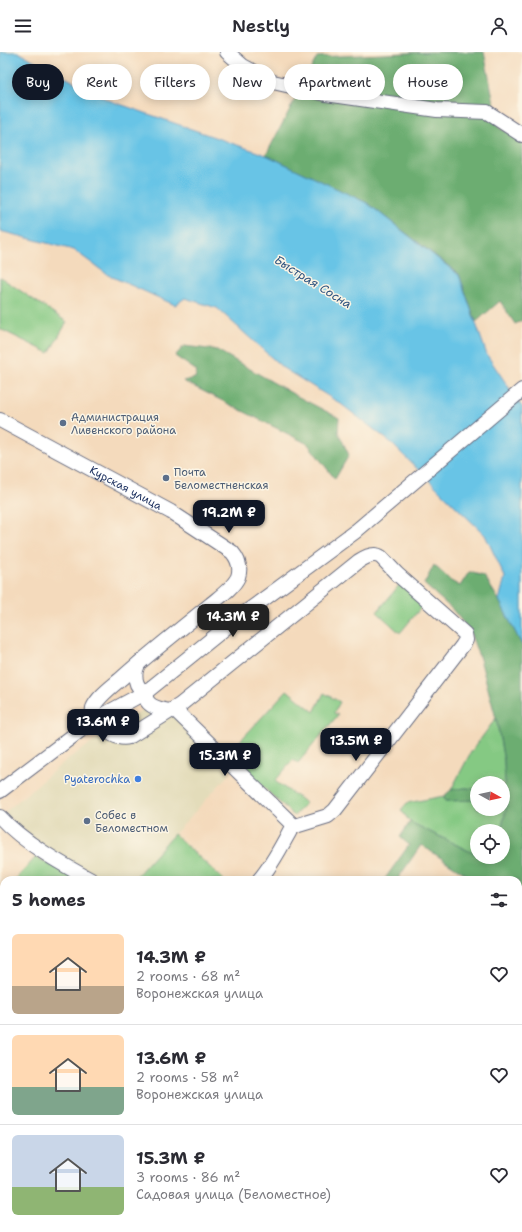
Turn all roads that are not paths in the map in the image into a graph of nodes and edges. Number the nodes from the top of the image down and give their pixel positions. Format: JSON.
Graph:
{"nodes":[{"id":1,"x":227,"y":52,"type":"edge"},
{"id":2,"x":522,"y":135,"type":"edge"},
{"id":3,"x":522,"y":390,"type":"edge"},
{"id":4,"x":0,"y":420,"type":"edge"},
{"id":5,"x":139,"y":663,"type":"junction"},
{"id":6,"x":146,"y":692,"type":"junction"},
{"id":7,"x":172,"y":710,"type":"junction"},
{"id":8,"x":94,"y":720,"type":"junction"},
{"id":9,"x":0,"y":791,"type":"edge"},
{"id":10,"x":0,"y":816,"type":"edge"},
{"id":11,"x":294,"y":826,"type":"junction"},
{"id":12,"x":84,"y":876,"type":"edge"},
{"id":13,"x":263,"y":876,"type":"edge"}],
"edges":[{"from":1,"to":2,"type":"street"},
{"from":3,"to":6,"type":"street"},
{"from":4,"to":5,"type":"street","name":"Курская улица"},
{"from":5,"to":6,"type":"street"},
{"from":5,"to":8,"type":"street","name":"Курская улица"},
{"from":6,"to":7,"type":"street"},
{"from":6,"to":8,"type":"street"},
{"from":7,"to":8,"type":"street"},
{"from":7,"to":11,"type":"street"},
{"from":7,"to":11,"type":"street"},
{"from":8,"to":9,"type":"street"},
{"from":10,"to":12,"type":"street"},
{"from":11,"to":13,"type":"street"}]}
